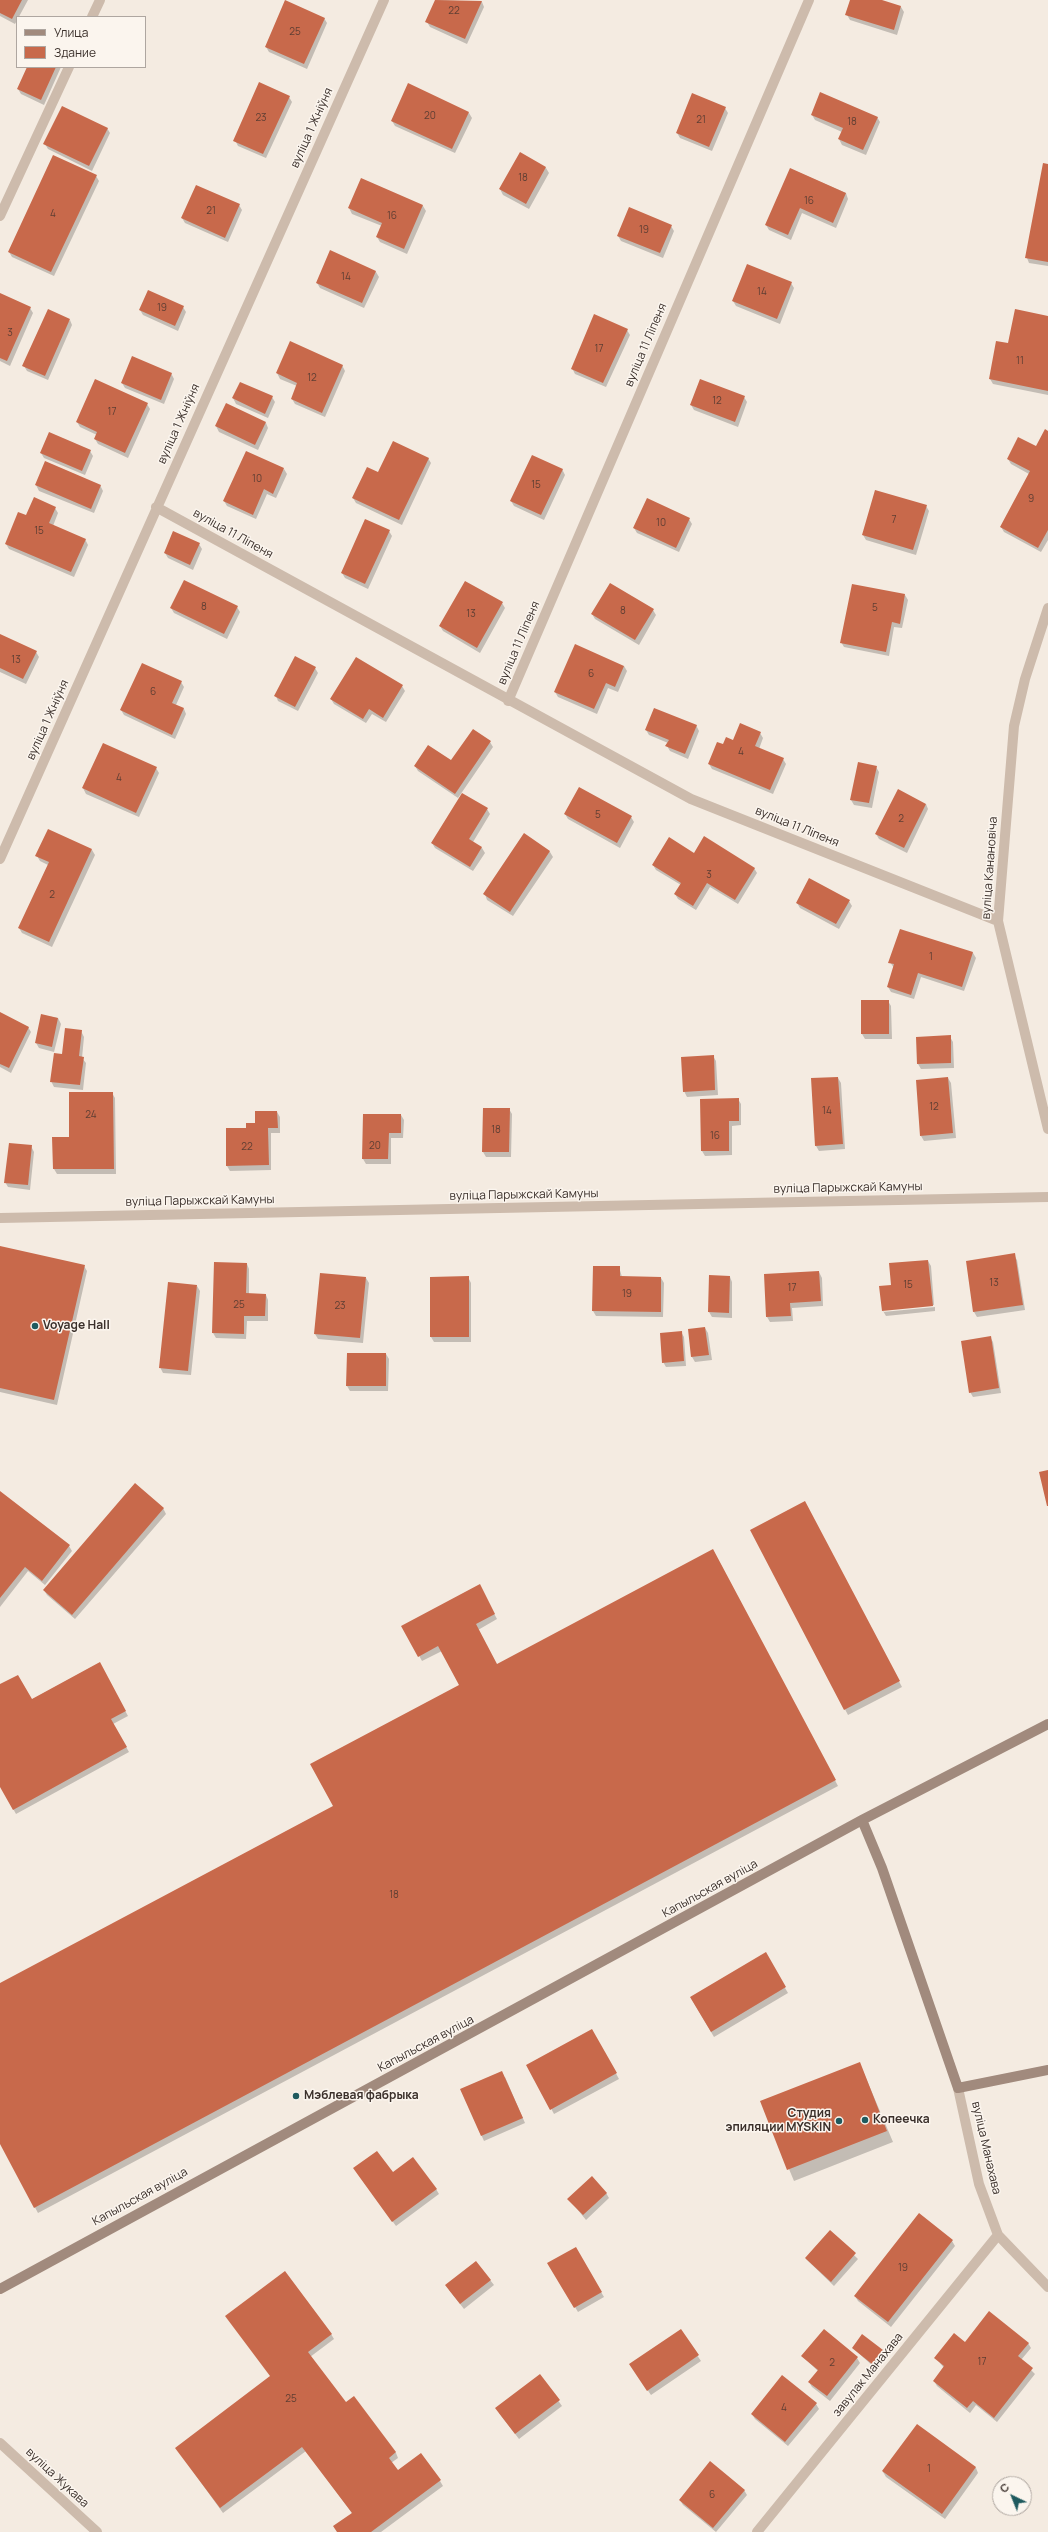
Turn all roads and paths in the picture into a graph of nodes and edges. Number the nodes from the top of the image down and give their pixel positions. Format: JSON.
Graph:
{"nodes":[{"id":1,"x":100,"y":0,"type":"edge"},
{"id":2,"x":384,"y":0,"type":"edge"},
{"id":3,"x":809,"y":0,"type":"edge"},
{"id":4,"x":92,"y":16,"type":"edge"},
{"id":5,"x":69,"y":68,"type":"edge"},
{"id":6,"x":0,"y":216,"type":"edge"},
{"id":7,"x":156,"y":507,"type":"junction"},
{"id":8,"x":1048,"y":608,"type":"edge"},
{"id":9,"x":508,"y":701,"type":"junction"},
{"id":10,"x":0,"y":859,"type":"edge"},
{"id":11,"x":998,"y":921,"type":"junction"},
{"id":12,"x":1048,"y":1129,"type":"edge"},
{"id":13,"x":1048,"y":1197,"type":"edge"},
{"id":14,"x":0,"y":1218,"type":"edge"},
{"id":15,"x":1048,"y":1724,"type":"edge"},
{"id":16,"x":862,"y":1820,"type":"junction"},
{"id":17,"x":1048,"y":2070,"type":"edge"},
{"id":18,"x":958,"y":2088,"type":"junction"},
{"id":19,"x":998,"y":2235,"type":"junction"},
{"id":20,"x":1048,"y":2287,"type":"edge"},
{"id":21,"x":0,"y":2289,"type":"edge"},
{"id":22,"x":0,"y":2443,"type":"edge"},
{"id":23,"x":97,"y":2532,"type":"edge"},
{"id":24,"x":757,"y":2532,"type":"edge"}],
"edges":[{"from":1,"to":4,"type":"street"},
{"from":2,"to":7,"type":"street","name":"вуліца 1 Жніўня"},
{"from":3,"to":9,"type":"street","name":"вуліца 11 Ліпеня"},
{"from":5,"to":6,"type":"street"},
{"from":7,"to":9,"type":"street","name":"вуліца 11 Ліпеня"},
{"from":7,"to":10,"type":"street","name":"вуліца 1 Жніўня"},
{"from":8,"to":11,"type":"street","name":"вуліца Канановіча"},
{"from":9,"to":11,"type":"street","name":"вуліца 11 Ліпеня"},
{"from":11,"to":12,"type":"street","name":"вуліца Канановіча"},
{"from":13,"to":14,"type":"street","name":"вуліца Парыжскай Камуны"},
{"from":15,"to":16,"type":"main road","name":"Капыльская вуліца"},
{"from":16,"to":18,"type":"main road"},
{"from":16,"to":21,"type":"main road","name":"Капыльская вуліца"},
{"from":17,"to":18,"type":"main road"},
{"from":18,"to":19,"type":"street","name":"вуліца Манахава"},
{"from":19,"to":20,"type":"street","name":"вуліца Манахава"},
{"from":19,"to":24,"type":"street","name":"завулак Манахава"},
{"from":22,"to":23,"type":"street","name":"вуліца Жукава"}]}
